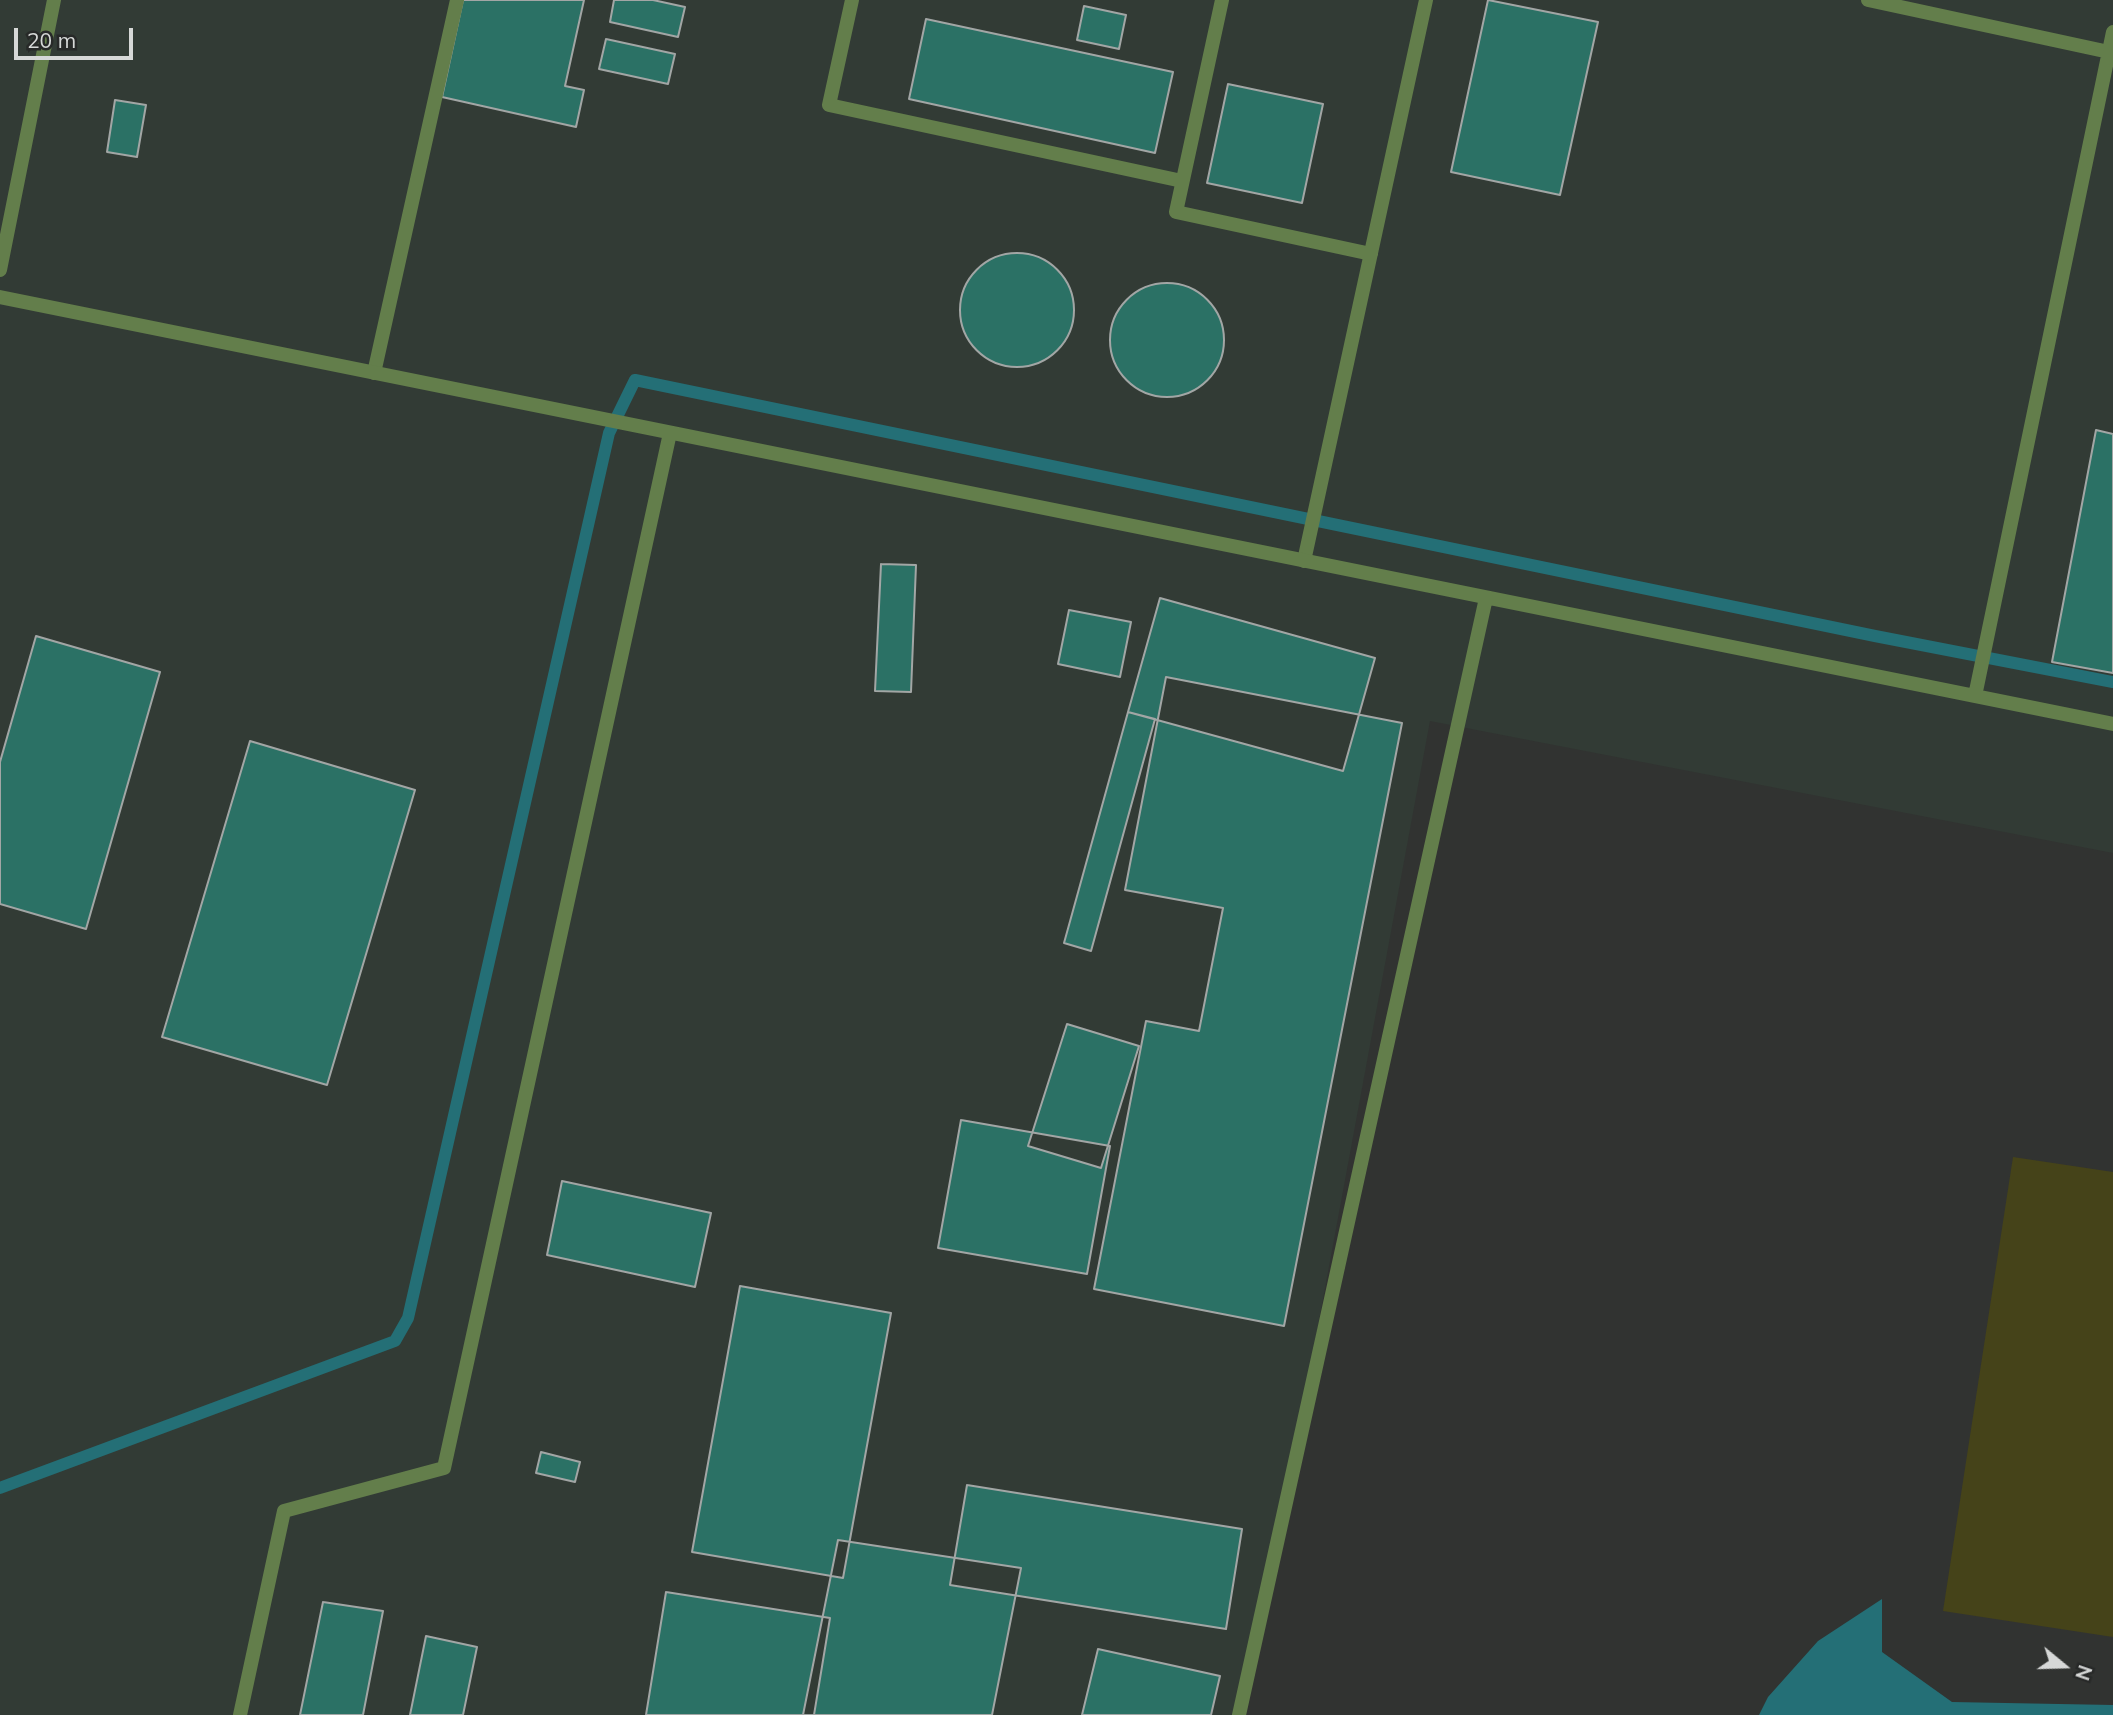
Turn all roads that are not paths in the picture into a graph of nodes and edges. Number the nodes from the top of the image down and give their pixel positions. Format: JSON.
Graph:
{"nodes":[{"id":1,"x":54,"y":0,"type":"edge"},
{"id":2,"x":457,"y":0,"type":"edge"},
{"id":3,"x":852,"y":0,"type":"edge"},
{"id":4,"x":1222,"y":0,"type":"edge"},
{"id":5,"x":1426,"y":0,"type":"edge"},
{"id":6,"x":1868,"y":0,"type":"edge"},
{"id":7,"x":2113,"y":32,"type":"edge"},
{"id":8,"x":2109,"y":52,"type":"junction"},
{"id":9,"x":1182,"y":181,"type":"junction"},
{"id":10,"x":1371,"y":254,"type":"junction"},
{"id":11,"x":0,"y":270,"type":"edge"},
{"id":12,"x":0,"y":297,"type":"edge"},
{"id":13,"x":374,"y":373,"type":"junction"},
{"id":14,"x":670,"y":433,"type":"junction"},
{"id":15,"x":1304,"y":561,"type":"junction"},
{"id":16,"x":1486,"y":598,"type":"junction"},
{"id":17,"x":1975,"y":696,"type":"junction"},
{"id":18,"x":2113,"y":724,"type":"edge"},
{"id":19,"x":240,"y":1715,"type":"edge"},
{"id":20,"x":1239,"y":1715,"type":"edge"}],
"edges":[{"from":1,"to":11,"type":"street"},
{"from":2,"to":13,"type":"street"},
{"from":3,"to":9,"type":"street"},
{"from":4,"to":9,"type":"street"},
{"from":5,"to":10,"type":"street"},
{"from":6,"to":8,"type":"street"},
{"from":7,"to":8,"type":"street"},
{"from":8,"to":17,"type":"street"},
{"from":9,"to":10,"type":"street"},
{"from":10,"to":15,"type":"street"},
{"from":12,"to":13,"type":"street"},
{"from":13,"to":14,"type":"street"},
{"from":14,"to":15,"type":"street"},
{"from":14,"to":19,"type":"street"},
{"from":15,"to":16,"type":"street"},
{"from":16,"to":17,"type":"street"},
{"from":16,"to":20,"type":"street"},
{"from":17,"to":18,"type":"street"}]}
